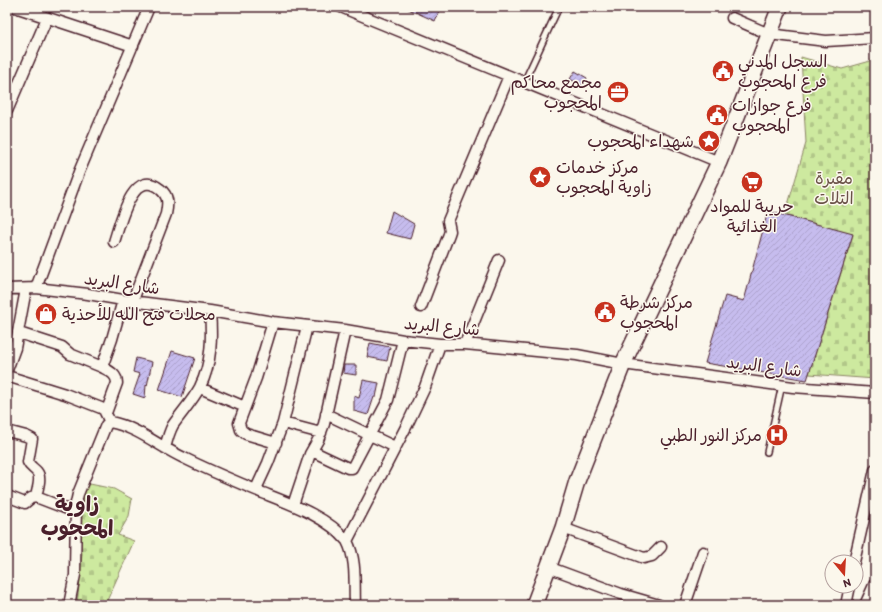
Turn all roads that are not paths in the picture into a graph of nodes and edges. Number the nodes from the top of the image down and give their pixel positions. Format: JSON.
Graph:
{"nodes":[{"id":1,"x":15,"y":7,"type":"edge"},
{"id":2,"x":149,"y":7,"type":"edge"},
{"id":3,"x":341,"y":7,"type":"edge"},
{"id":4,"x":559,"y":7,"type":"edge"},
{"id":5,"x":780,"y":7,"type":"edge"},
{"id":6,"x":47,"y":18,"type":"junction"},
{"id":7,"x":732,"y":18,"type":"dead end"},
{"id":8,"x":769,"y":34,"type":"junction"},
{"id":9,"x":875,"y":38,"type":"edge"},
{"id":10,"x":133,"y":46,"type":"junction"},
{"id":11,"x":509,"y":76,"type":"junction"},
{"id":12,"x":524,"y":82,"type":"junction"},
{"id":13,"x":7,"y":111,"type":"edge"},
{"id":14,"x":718,"y":162,"type":"junction"},
{"id":15,"x":114,"y":242,"type":"dead end"},
{"id":16,"x":498,"y":260,"type":"dead end"},
{"id":17,"x":31,"y":288,"type":"junction"},
{"id":18,"x":7,"y":289,"type":"edge"},
{"id":19,"x":128,"y":300,"type":"junction"},
{"id":20,"x":421,"y":307,"type":"dead end"},
{"id":21,"x":210,"y":311,"type":"junction"},
{"id":22,"x":273,"y":322,"type":"junction"},
{"id":23,"x":307,"y":326,"type":"junction"},
{"id":24,"x":345,"y":330,"type":"junction"},
{"id":25,"x":18,"y":333,"type":"junction"},
{"id":26,"x":403,"y":340,"type":"junction"},
{"id":27,"x":440,"y":344,"type":"junction"},
{"id":28,"x":465,"y":344,"type":"junction"},
{"id":29,"x":623,"y":364,"type":"junction"},
{"id":30,"x":102,"y":367,"type":"junction"},
{"id":31,"x":7,"y":370,"type":"edge"},
{"id":32,"x":7,"y":376,"type":"edge"},
{"id":33,"x":782,"y":385,"type":"junction"},
{"id":34,"x":200,"y":388,"type":"junction"},
{"id":35,"x":875,"y":393,"type":"edge"},
{"id":36,"x":245,"y":407,"type":"junction"},
{"id":37,"x":326,"y":414,"type":"junction"},
{"id":38,"x":108,"y":418,"type":"junction"},
{"id":39,"x":283,"y":423,"type":"junction"},
{"id":40,"x":7,"y":431,"type":"edge"},
{"id":41,"x":321,"y":433,"type":"junction"},
{"id":42,"x":369,"y":435,"type":"junction"},
{"id":43,"x":276,"y":442,"type":"junction"},
{"id":44,"x":395,"y":447,"type":"junction"},
{"id":45,"x":165,"y":448,"type":"junction"},
{"id":46,"x":312,"y":451,"type":"junction"},
{"id":47,"x":767,"y":452,"type":"dead end"},
{"id":48,"x":875,"y":470,"type":"edge"},
{"id":49,"x":256,"y":490,"type":"junction"},
{"id":50,"x":7,"y":496,"type":"edge"},
{"id":51,"x":36,"y":497,"type":"junction"},
{"id":52,"x":293,"y":505,"type":"junction"},
{"id":53,"x":75,"y":512,"type":"junction"},
{"id":54,"x":563,"y":528,"type":"junction"},
{"id":55,"x":347,"y":541,"type":"junction"},
{"id":56,"x":661,"y":547,"type":"dead end"},
{"id":57,"x":703,"y":552,"type":"dead end"},
{"id":58,"x":856,"y":554,"type":"edge"},
{"id":59,"x":548,"y":567,"type":"junction"},
{"id":60,"x":875,"y":583,"type":"edge"},
{"id":61,"x":848,"y":594,"type":"edge"},
{"id":62,"x":69,"y":605,"type":"edge"},
{"id":63,"x":355,"y":605,"type":"edge"},
{"id":64,"x":534,"y":605,"type":"edge"},
{"id":65,"x":659,"y":605,"type":"edge"},
{"id":66,"x":684,"y":605,"type":"edge"},
{"id":67,"x":846,"y":605,"type":"edge"},
{"id":68,"x":865,"y":605,"type":"edge"}],
"edges":[{"from":1,"to":6,"type":"street"},
{"from":2,"to":10,"type":"street"},
{"from":3,"to":11,"type":"street"},
{"from":4,"to":12,"type":"lane"},
{"from":5,"to":8,"type":"street"},
{"from":6,"to":10,"type":"street"},
{"from":6,"to":13,"type":"street"},
{"from":7,"to":8,"type":"street"},
{"from":8,"to":9,"type":"street"},
{"from":8,"to":14,"type":"street"},
{"from":10,"to":17,"type":"street"},
{"from":11,"to":12,"type":"street"},
{"from":11,"to":20,"type":"street"},
{"from":12,"to":14,"type":"street"},
{"from":14,"to":29,"type":"street"},
{"from":15,"to":19,"type":"street"},
{"from":16,"to":28,"type":"street"},
{"from":17,"to":18,"type":"street","name":"شارع البريد"},
{"from":17,"to":19,"type":"street","name":"شارع البريد"},
{"from":17,"to":25,"type":"street"},
{"from":19,"to":21,"type":"street","name":"شارع البريد"},
{"from":19,"to":30,"type":"street"},
{"from":21,"to":22,"type":"street","name":"شارع البريد"},
{"from":21,"to":34,"type":"street"},
{"from":22,"to":23,"type":"street","name":"شارع البريد"},
{"from":22,"to":36,"type":"street"},
{"from":23,"to":24,"type":"street","name":"شارع البريد"},
{"from":23,"to":39,"type":"street"},
{"from":24,"to":26,"type":"street","name":"شارع البريد"},
{"from":24,"to":37,"type":"street"},
{"from":25,"to":30,"type":"street"},
{"from":25,"to":31,"type":"street"},
{"from":26,"to":27,"type":"street","name":"شارع البريد"},
{"from":26,"to":42,"type":"street"},
{"from":27,"to":28,"type":"street","name":"شارع البريد"},
{"from":27,"to":44,"type":"street"},
{"from":28,"to":29,"type":"street","name":"شارع البريد"},
{"from":29,"to":33,"type":"street","name":"شارع البريد"},
{"from":29,"to":54,"type":"street"},
{"from":30,"to":38,"type":"street"},
{"from":32,"to":38,"type":"street"},
{"from":33,"to":35,"type":"street","name":"شارع البريد"},
{"from":33,"to":47,"type":"lane"},
{"from":34,"to":36,"type":"street"},
{"from":34,"to":45,"type":"street"},
{"from":36,"to":43,"type":"street"},
{"from":37,"to":41,"type":"street"},
{"from":37,"to":42,"type":"street"},
{"from":38,"to":45,"type":"street"},
{"from":38,"to":53,"type":"street"},
{"from":39,"to":41,"type":"street"},
{"from":39,"to":43,"type":"street"},
{"from":40,"to":51,"type":"street"},
{"from":41,"to":46,"type":"street"},
{"from":42,"to":44,"type":"street"},
{"from":42,"to":46,"type":"street"},
{"from":43,"to":49,"type":"street"},
{"from":44,"to":55,"type":"street"},
{"from":45,"to":49,"type":"street"},
{"from":46,"to":52,"type":"street"},
{"from":48,"to":58,"type":"street"},
{"from":49,"to":52,"type":"street"},
{"from":50,"to":51,"type":"street"},
{"from":51,"to":53,"type":"street"},
{"from":52,"to":55,"type":"street"},
{"from":53,"to":62,"type":"street"},
{"from":54,"to":56,"type":"street"},
{"from":54,"to":59,"type":"street"},
{"from":55,"to":63,"type":"street"},
{"from":57,"to":66,"type":"street"},
{"from":59,"to":64,"type":"street"},
{"from":59,"to":65,"type":"street"},
{"from":60,"to":68,"type":"street"},
{"from":61,"to":67,"type":"street"}]}
